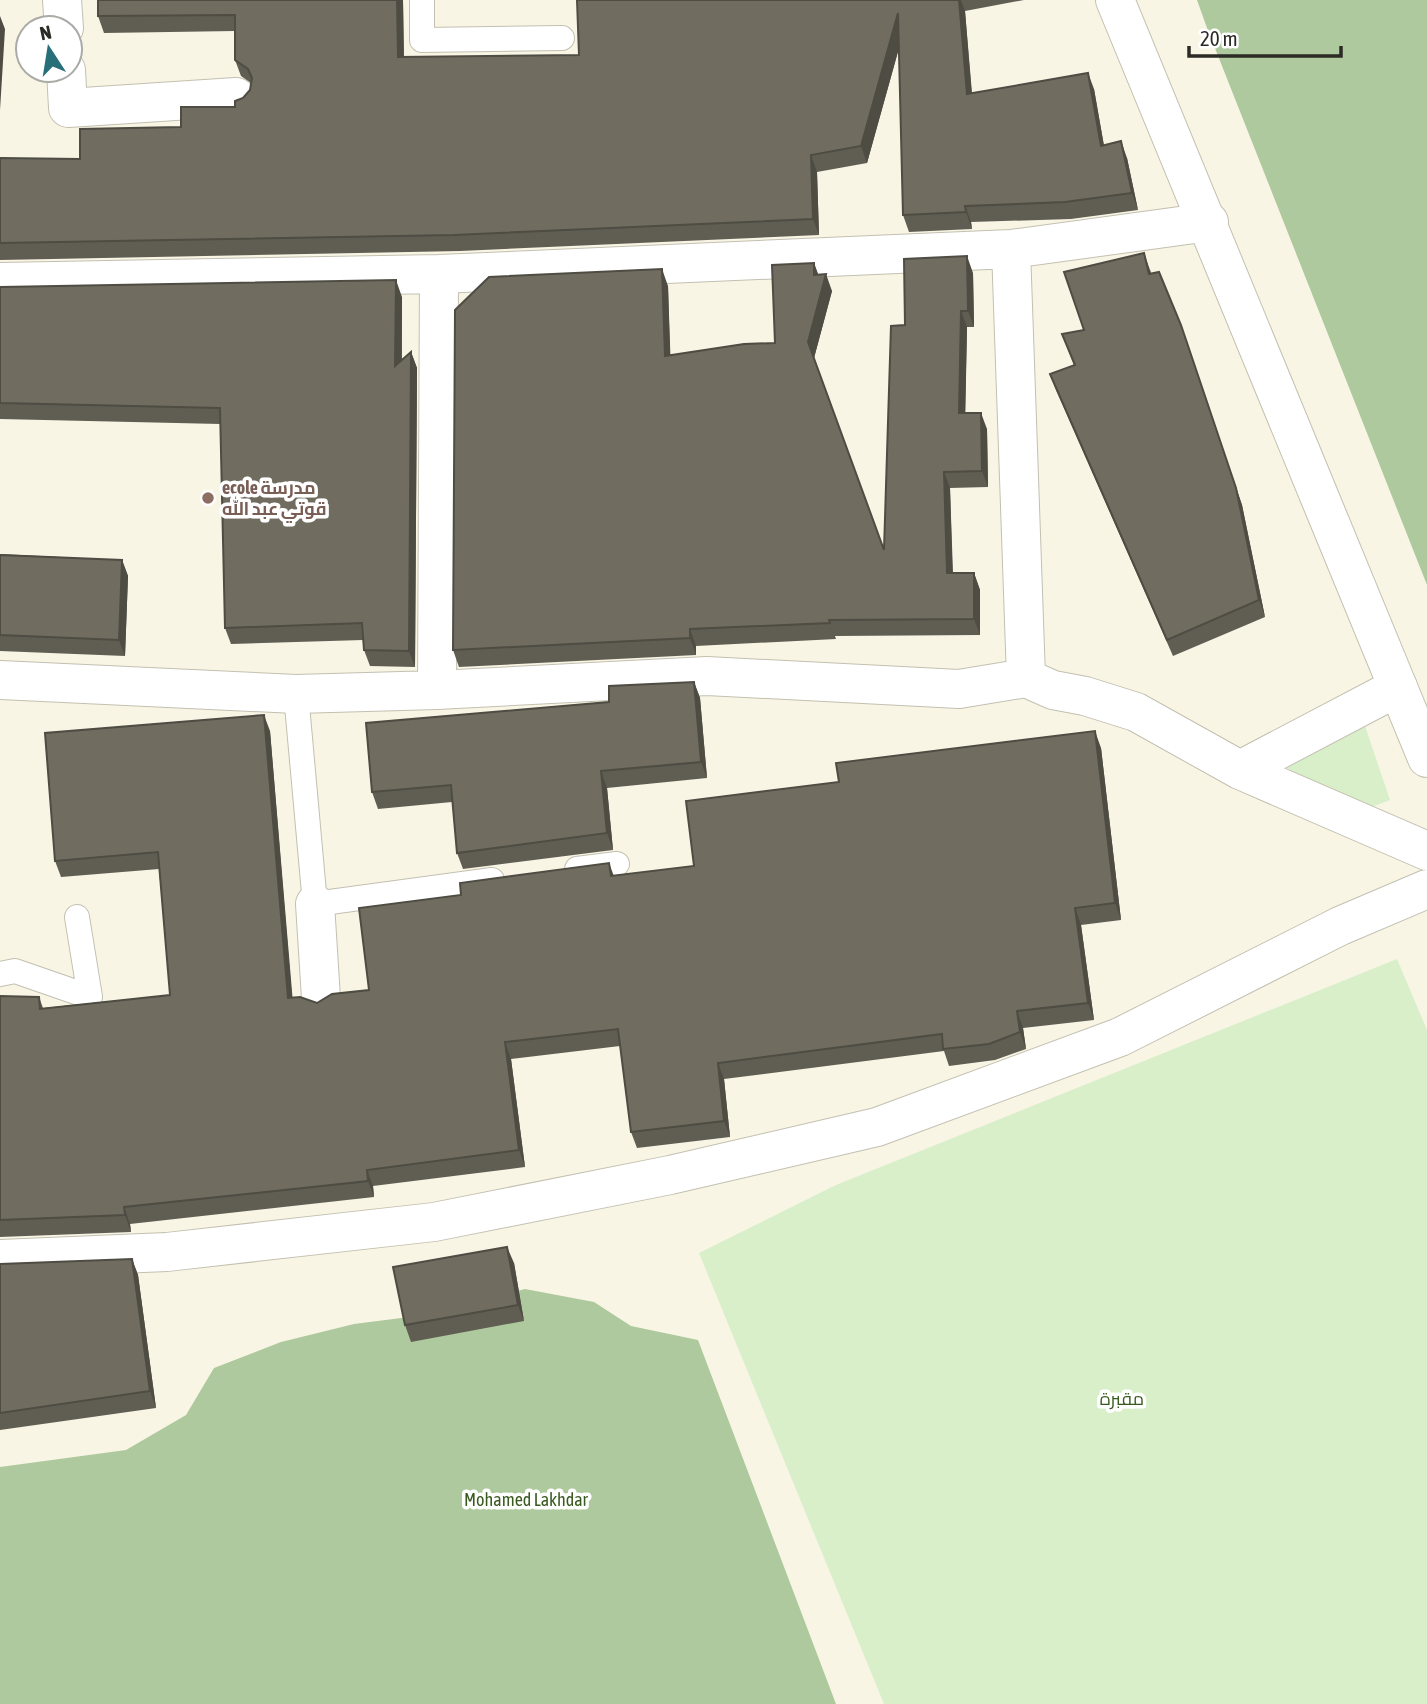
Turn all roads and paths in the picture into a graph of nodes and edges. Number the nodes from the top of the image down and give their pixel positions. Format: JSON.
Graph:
{"nodes":[{"id":1,"x":422,"y":0,"type":"edge"},
{"id":2,"x":1115,"y":0,"type":"edge"},
{"id":3,"x":562,"y":38,"type":"dead end"},
{"id":4,"x":67,"y":84,"type":"edge"},
{"id":5,"x":236,"y":97,"type":"edge"},
{"id":6,"x":1209,"y":222,"type":"junction"},
{"id":7,"x":1011,"y":249,"type":"junction"},
{"id":8,"x":439,"y":274,"type":"junction"},
{"id":9,"x":0,"y":282,"type":"edge"},
{"id":10,"x":1026,"y":678,"type":"junction"},
{"id":11,"x":0,"y":680,"type":"edge"},
{"id":12,"x":1398,"y":687,"type":"junction"},
{"id":13,"x":437,"y":690,"type":"junction"},
{"id":14,"x":296,"y":694,"type":"junction"},
{"id":15,"x":1427,"y":758,"type":"edge"},
{"id":16,"x":1240,"y":770,"type":"junction"},
{"id":17,"x":1427,"y":850,"type":"edge"},
{"id":18,"x":618,"y":864,"type":"dead end"},
{"id":19,"x":549,"y":873,"type":"edge"},
{"id":20,"x":521,"y":876,"type":"edge"},
{"id":21,"x":1427,"y":889,"type":"edge"},
{"id":22,"x":315,"y":904,"type":"junction"},
{"id":23,"x":77,"y":917,"type":"dead end"},
{"id":24,"x":0,"y":974,"type":"edge"},
{"id":25,"x":321,"y":998,"type":"edge"},
{"id":26,"x":0,"y":1259,"type":"edge"}],
"edges":[{"from":1,"to":3,"type":"lane"},
{"from":2,"to":6,"type":"street"},
{"from":4,"to":5,"type":"street"},
{"from":6,"to":7,"type":"street"},
{"from":6,"to":12,"type":"street"},
{"from":7,"to":8,"type":"street"},
{"from":7,"to":10,"type":"street"},
{"from":8,"to":9,"type":"street"},
{"from":8,"to":13,"type":"street"},
{"from":10,"to":13,"type":"street"},
{"from":10,"to":16,"type":"street"},
{"from":11,"to":14,"type":"street"},
{"from":12,"to":15,"type":"street"},
{"from":12,"to":16,"type":"street"},
{"from":13,"to":14,"type":"street"},
{"from":14,"to":22,"type":"lane"},
{"from":16,"to":17,"type":"street"},
{"from":18,"to":19,"type":"lane"},
{"from":20,"to":22,"type":"lane"},
{"from":21,"to":26,"type":"street"},
{"from":22,"to":25,"type":"street"},
{"from":23,"to":24,"type":"lane"}]}
